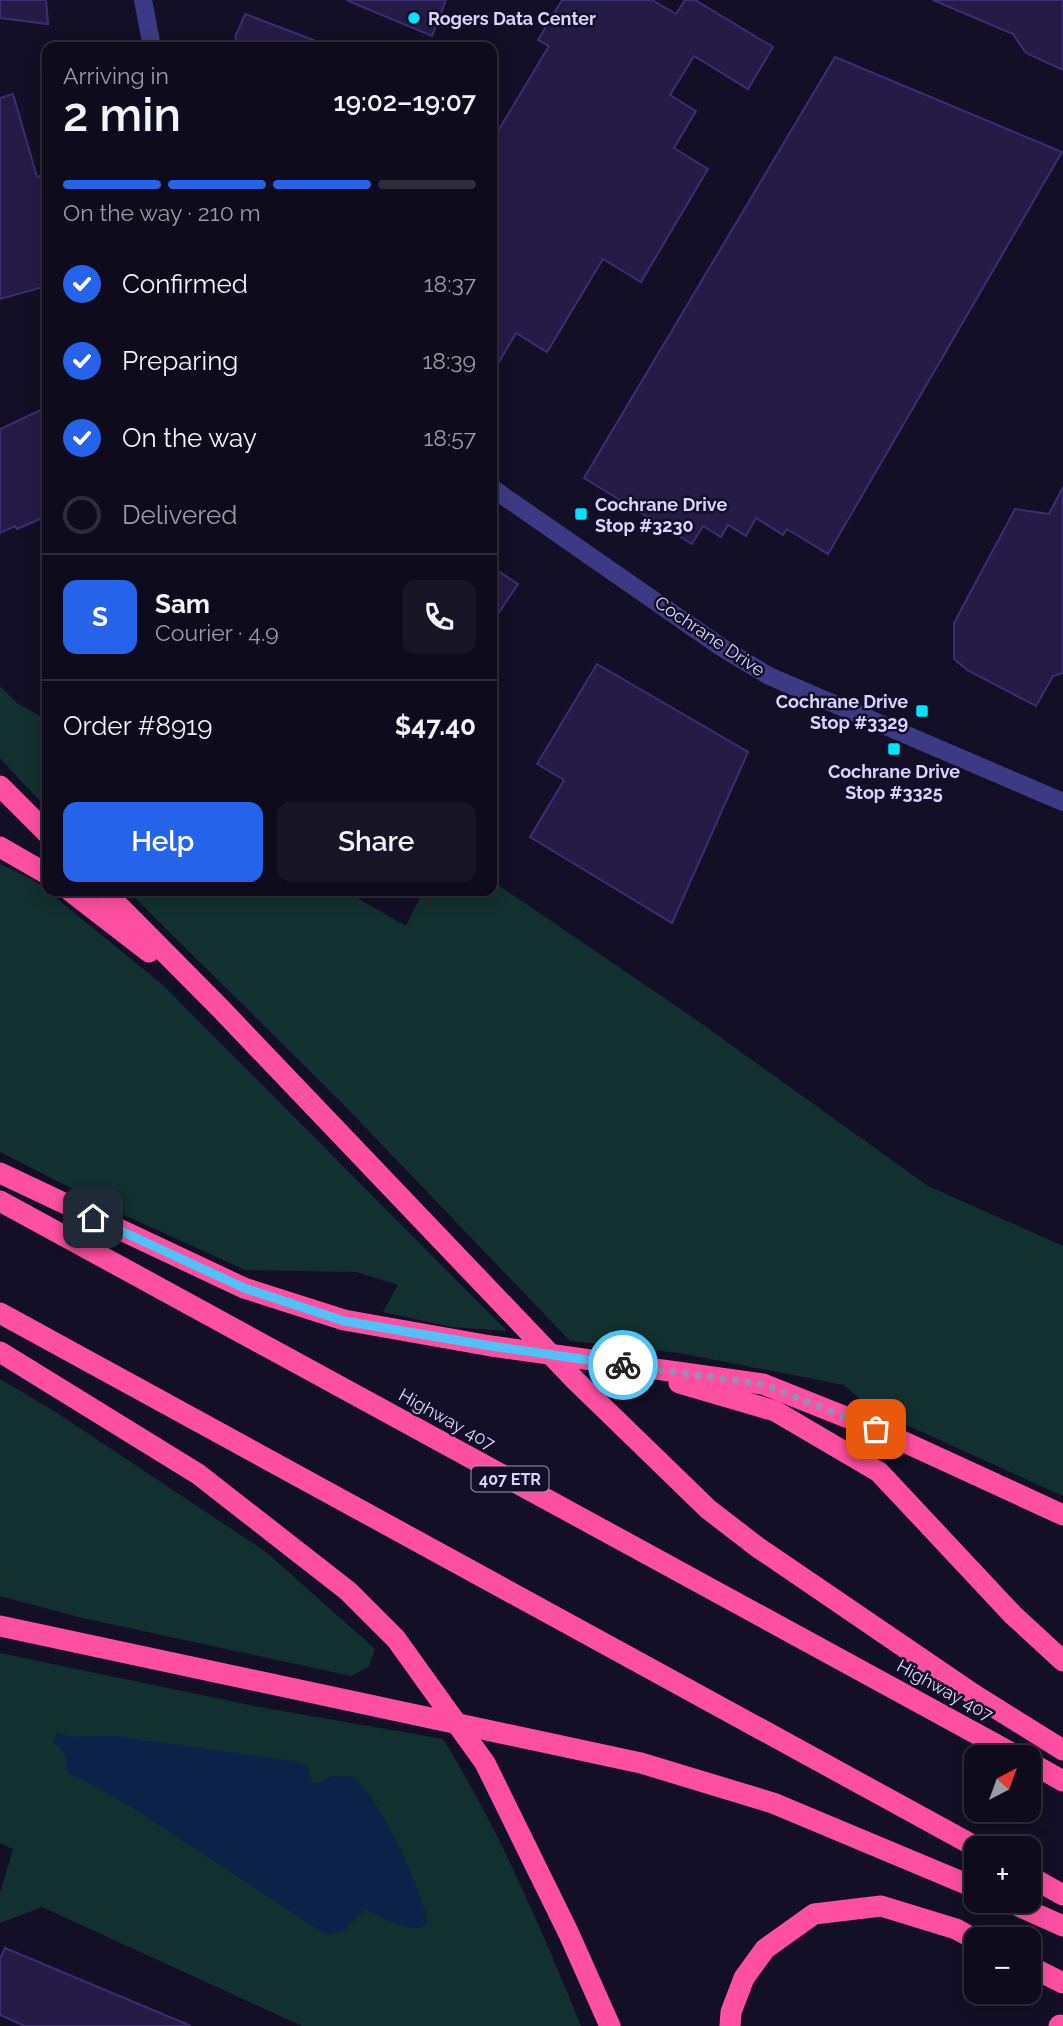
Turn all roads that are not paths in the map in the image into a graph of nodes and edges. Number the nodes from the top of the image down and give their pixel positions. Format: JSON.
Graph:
{"nodes":[{"id":1,"x":144,"y":0,"type":"edge"},
{"id":2,"x":151,"y":42,"type":"edge"},
{"id":3,"x":497,"y":491,"type":"edge"},
{"id":4,"x":0,"y":786,"type":"edge"},
{"id":5,"x":1063,"y":802,"type":"edge"},
{"id":6,"x":42,"y":829,"type":"edge"},
{"id":7,"x":0,"y":846,"type":"edge"},
{"id":8,"x":42,"y":871,"type":"edge"},
{"id":9,"x":75,"y":896,"type":"edge"},
{"id":10,"x":109,"y":896,"type":"edge"},
{"id":11,"x":220,"y":1008,"type":"junction"},
{"id":12,"x":0,"y":1174,"type":"edge"},
{"id":13,"x":0,"y":1201,"type":"edge"},
{"id":14,"x":0,"y":1313,"type":"edge"},
{"id":15,"x":0,"y":1352,"type":"edge"},
{"id":16,"x":607,"y":1362,"type":"junction"},
{"id":17,"x":1063,"y":1515,"type":"edge"},
{"id":18,"x":0,"y":1626,"type":"edge"},
{"id":19,"x":1063,"y":1661,"type":"edge"},
{"id":20,"x":997,"y":1745,"type":"edge"},
{"id":21,"x":1063,"y":1750,"type":"edge"},
{"id":22,"x":1041,"y":1769,"type":"edge"},
{"id":23,"x":1063,"y":1781,"type":"edge"},
{"id":24,"x":964,"y":1840,"type":"edge"},
{"id":25,"x":964,"y":1883,"type":"edge"},
{"id":26,"x":1041,"y":1883,"type":"edge"},
{"id":27,"x":1063,"y":1895,"type":"edge"},
{"id":28,"x":1034,"y":1913,"type":"edge"},
{"id":29,"x":1063,"y":1926,"type":"edge"},
{"id":30,"x":964,"y":1933,"type":"edge"},
{"id":31,"x":1041,"y":1972,"type":"edge"},
{"id":32,"x":1063,"y":1983,"type":"edge"},
{"id":33,"x":610,"y":2026,"type":"edge"},
{"id":34,"x":730,"y":2026,"type":"edge"}],
"edges":[{"from":1,"to":2,"type":"street"},
{"from":3,"to":5,"type":"street","name":"Cochrane Drive"},
{"from":4,"to":6,"type":"highway"},
{"from":7,"to":8,"type":"highway"},
{"from":9,"to":11,"type":"highway"},
{"from":10,"to":11,"type":"highway"},
{"from":11,"to":21,"type":"highway"},
{"from":12,"to":16,"type":"highway"},
{"from":13,"to":20,"type":"highway","name":"Highway 407","number":"407 ETR"},
{"from":14,"to":24,"type":"highway"},
{"from":15,"to":33,"type":"highway"},
{"from":16,"to":17,"type":"highway"},
{"from":16,"to":19,"type":"highway"},
{"from":18,"to":25,"type":"highway"},
{"from":22,"to":23,"type":"highway"},
{"from":26,"to":27,"type":"highway"},
{"from":28,"to":29,"type":"highway"},
{"from":30,"to":34,"type":"highway"},
{"from":31,"to":32,"type":"highway"}]}
